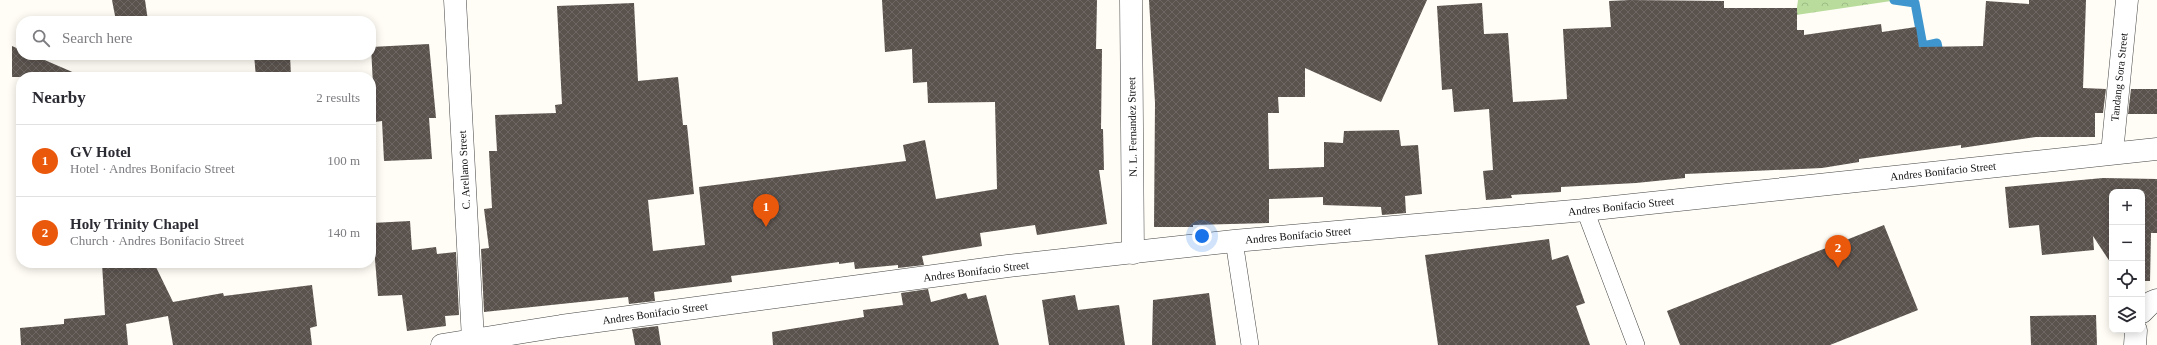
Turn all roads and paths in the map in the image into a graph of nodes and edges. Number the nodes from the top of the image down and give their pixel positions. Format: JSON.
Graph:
{"nodes":[{"id":1,"x":455,"y":0,"type":"edge"},
{"id":2,"x":1131,"y":0,"type":"edge"},
{"id":3,"x":2127,"y":0,"type":"edge"},
{"id":4,"x":2157,"y":148,"type":"edge"},
{"id":5,"x":2112,"y":153,"type":"junction"},
{"id":6,"x":1585,"y":210,"type":"junction"},
{"id":7,"x":1234,"y":241,"type":"junction"},
{"id":8,"x":1133,"y":253,"type":"junction"},
{"id":9,"x":2157,"y":300,"type":"edge"},
{"id":10,"x":2145,"y":309,"type":"edge"},
{"id":11,"x":2136,"y":333,"type":"edge"},
{"id":12,"x":473,"y":340,"type":"junction"},
{"id":13,"x":442,"y":345,"type":"edge"},
{"id":14,"x":1250,"y":345,"type":"edge"},
{"id":15,"x":1636,"y":345,"type":"edge"},
{"id":16,"x":2135,"y":345,"type":"edge"}],
"edges":[{"from":1,"to":12,"type":"street","name":"C. Arellano Street"},
{"from":2,"to":8,"type":"street","name":"N. L. Fernandez Street"},
{"from":3,"to":5,"type":"street","name":"Tandang Sora Street"},
{"from":4,"to":5,"type":"street","name":"Andres Bonifacio Street"},
{"from":5,"to":6,"type":"street","name":"Andres Bonifacio Street"},
{"from":6,"to":7,"type":"street","name":"Andres Bonifacio Street"},
{"from":6,"to":15,"type":"lane"},
{"from":7,"to":8,"type":"street","name":"Andres Bonifacio Street"},
{"from":7,"to":14,"type":"lane"},
{"from":8,"to":12,"type":"street","name":"Andres Bonifacio Street"},
{"from":9,"to":10,"type":"street"},
{"from":11,"to":16,"type":"street"},
{"from":12,"to":13,"type":"street","name":"Andres Bonifacio Street"}]}
